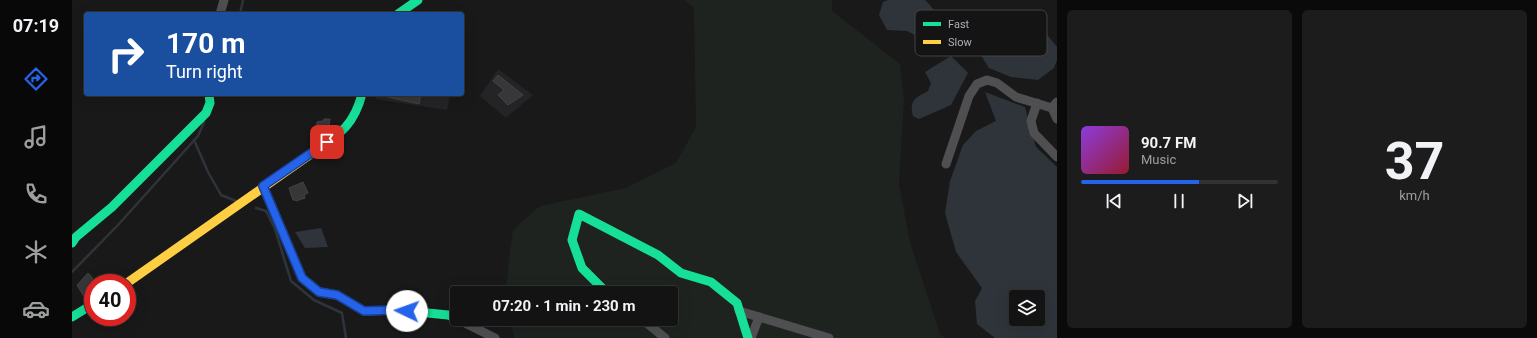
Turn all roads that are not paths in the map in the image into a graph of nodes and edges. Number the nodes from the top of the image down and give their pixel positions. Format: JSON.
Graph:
{"nodes":[{"id":1,"x":224,"y":0,"type":"edge"},
{"id":2,"x":418,"y":0,"type":"edge"},
{"id":3,"x":221,"y":12,"type":"edge"},
{"id":4,"x":401,"y":12,"type":"edge"},
{"id":5,"x":209,"y":96,"type":"edge"},
{"id":6,"x":361,"y":96,"type":"edge"},
{"id":7,"x":1036,"y":103,"type":"junction"},
{"id":8,"x":1054,"y":105,"type":"edge"},
{"id":9,"x":1057,"y":119,"type":"edge"},
{"id":10,"x":1057,"y":157,"type":"edge"},
{"id":11,"x":946,"y":164,"type":"dead end"},
{"id":12,"x":263,"y":186,"type":"junction"},
{"id":13,"x":72,"y":243,"type":"edge"},
{"id":14,"x":136,"y":277,"type":"edge"},
{"id":15,"x":600,"y":286,"type":"edge"},
{"id":16,"x":84,"y":310,"type":"edge"},
{"id":17,"x":739,"y":311,"type":"junction"},
{"id":18,"x":450,"y":316,"type":"edge"},
{"id":19,"x":72,"y":317,"type":"edge"},
{"id":20,"x":759,"y":317,"type":"junction"},
{"id":21,"x":471,"y":326,"type":"edge"},
{"id":22,"x":650,"y":326,"type":"edge"},
{"id":23,"x":494,"y":338,"type":"edge"},
{"id":24,"x":665,"y":338,"type":"edge"},
{"id":25,"x":749,"y":338,"type":"edge"},
{"id":26,"x":829,"y":338,"type":"edge"}],
"edges":[{"from":1,"to":3,"type":"street"},
{"from":2,"to":4,"type":"street"},
{"from":5,"to":13,"type":"street"},
{"from":6,"to":12,"type":"street"},
{"from":7,"to":8,"type":"street"},
{"from":7,"to":10,"type":"street"},
{"from":7,"to":11,"type":"street"},
{"from":8,"to":9,"type":"street"},
{"from":12,"to":14,"type":"street"},
{"from":12,"to":18,"type":"street"},
{"from":15,"to":17,"type":"street"},
{"from":16,"to":19,"type":"street"},
{"from":17,"to":20,"type":"street"},
{"from":17,"to":25,"type":"street"},
{"from":20,"to":25,"type":"street"},
{"from":20,"to":26,"type":"street"},
{"from":21,"to":23,"type":"street"},
{"from":22,"to":24,"type":"street"}]}
